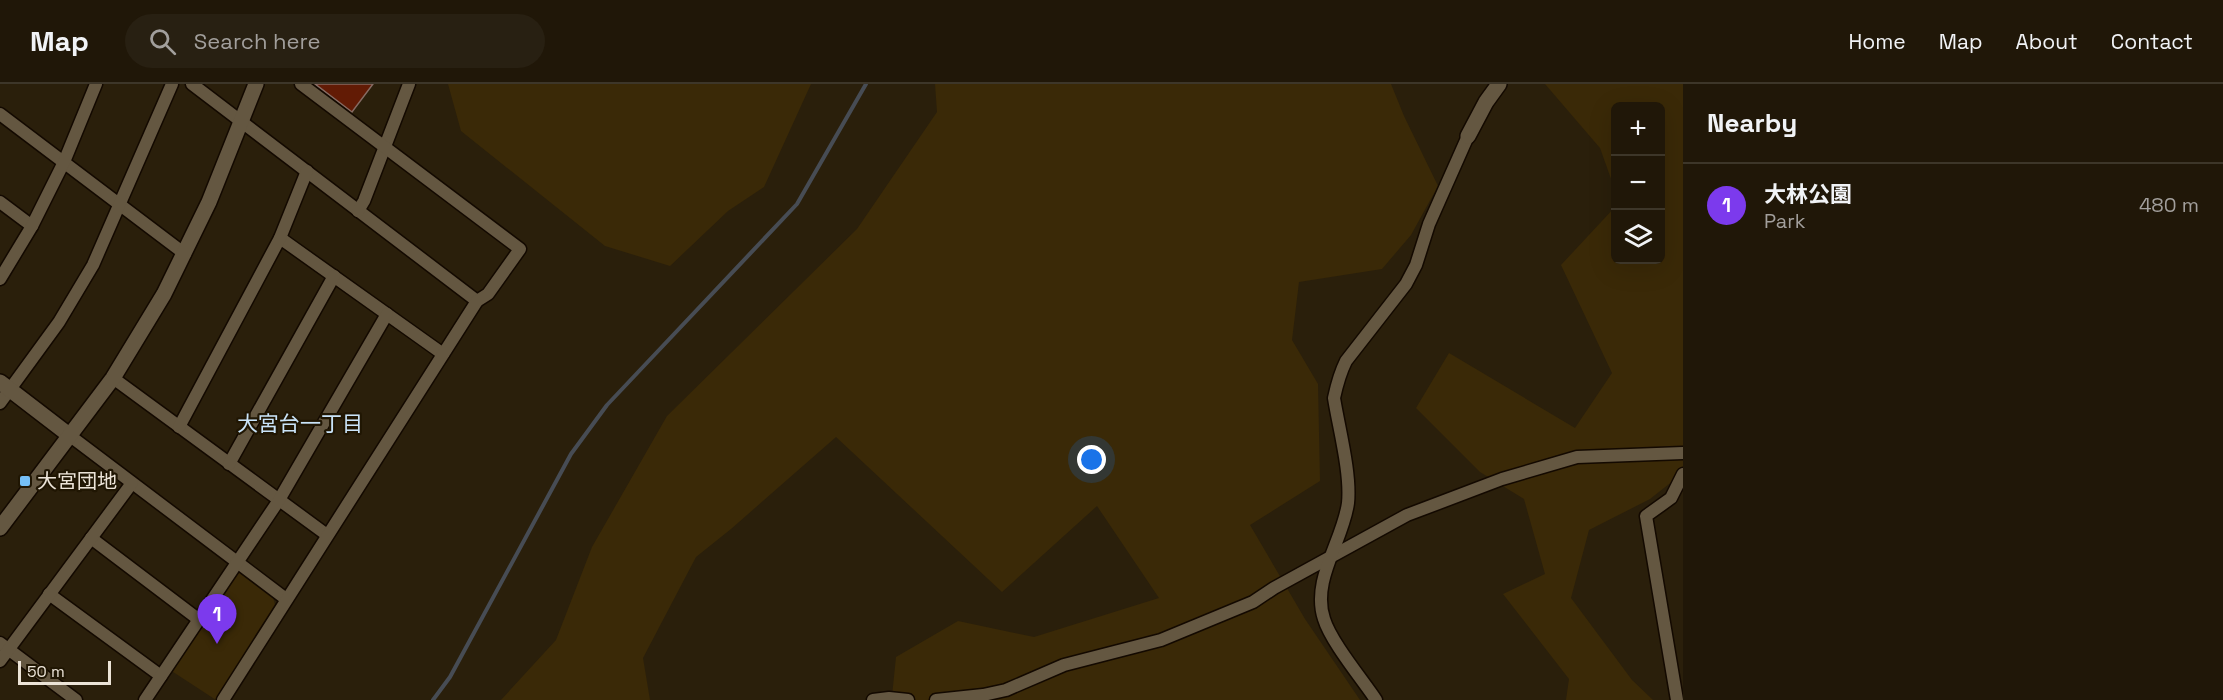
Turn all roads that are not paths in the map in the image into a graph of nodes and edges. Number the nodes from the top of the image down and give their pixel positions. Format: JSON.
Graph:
{"nodes":[{"id":1,"x":172,"y":84,"type":"edge"},
{"id":2,"x":192,"y":84,"type":"edge"},
{"id":3,"x":256,"y":84,"type":"edge"},
{"id":4,"x":301,"y":84,"type":"edge"},
{"id":5,"x":409,"y":84,"type":"edge"},
{"id":6,"x":1499,"y":84,"type":"edge"},
{"id":7,"x":92,"y":86,"type":"edge"},
{"id":8,"x":0,"y":114,"type":"edge"},
{"id":9,"x":241,"y":121,"type":"junction"},
{"id":10,"x":1468,"y":136,"type":"joint"},
{"id":11,"x":385,"y":147,"type":"junction"},
{"id":12,"x":64,"y":162,"type":"junction"},
{"id":13,"x":308,"y":171,"type":"junction"},
{"id":14,"x":0,"y":202,"type":"edge"},
{"id":15,"x":121,"y":205,"type":"junction"},
{"id":16,"x":358,"y":210,"type":"junction"},
{"id":17,"x":32,"y":226,"type":"junction"},
{"id":18,"x":280,"y":238,"type":"junction"},
{"id":19,"x":185,"y":254,"type":"junction"},
{"id":20,"x":334,"y":276,"type":"junction"},
{"id":21,"x":0,"y":279,"type":"edge"},
{"id":22,"x":477,"y":301,"type":"junction"},
{"id":23,"x":387,"y":314,"type":"junction"},
{"id":24,"x":443,"y":354,"type":"junction"},
{"id":25,"x":113,"y":378,"type":"junction"},
{"id":26,"x":5,"y":386,"type":"edge"},
{"id":27,"x":0,"y":403,"type":"edge"},
{"id":28,"x":179,"y":427,"type":"junction"},
{"id":29,"x":69,"y":435,"type":"junction"},
{"id":30,"x":1683,"y":453,"type":"edge"},
{"id":31,"x":229,"y":464,"type":"junction"},
{"id":32,"x":1683,"y":474,"type":"edge"},
{"id":33,"x":132,"y":483,"type":"junction"},
{"id":34,"x":279,"y":500,"type":"junction"},
{"id":35,"x":0,"y":528,"type":"edge"},
{"id":36,"x":327,"y":535,"type":"junction"},
{"id":37,"x":91,"y":538,"type":"junction"},
{"id":38,"x":1333,"y":555,"type":"junction"},
{"id":39,"x":236,"y":562,"type":"junction"},
{"id":40,"x":49,"y":594,"type":"junction"},
{"id":41,"x":286,"y":599,"type":"junction"},
{"id":42,"x":198,"y":620,"type":"junction"},
{"id":43,"x":4,"y":646,"type":"edge"},
{"id":44,"x":0,"y":661,"type":"edge"},
{"id":45,"x":161,"y":676,"type":"junction"},
{"id":46,"x":76,"y":700,"type":"edge"},
{"id":47,"x":145,"y":700,"type":"edge"},
{"id":48,"x":223,"y":700,"type":"edge"},
{"id":49,"x":873,"y":700,"type":"edge"},
{"id":50,"x":908,"y":700,"type":"edge"},
{"id":51,"x":936,"y":700,"type":"edge"},
{"id":52,"x":1376,"y":700,"type":"edge"},
{"id":53,"x":1677,"y":700,"type":"edge"}],
"edges":[{"from":1,"to":15,"type":"street"},
{"from":2,"to":9,"type":"street"},
{"from":3,"to":9,"type":"street"},
{"from":4,"to":11,"type":"street"},
{"from":5,"to":11,"type":"street"},
{"from":6,"to":10,"type":"street"},
{"from":7,"to":12,"type":"street"},
{"from":8,"to":12,"type":"street"},
{"from":9,"to":13,"type":"street"},
{"from":9,"to":19,"type":"street"},
{"from":10,"to":38,"type":"street"},
{"from":11,"to":16,"type":"street"},
{"from":11,"to":22,"type":"street"},
{"from":12,"to":15,"type":"street"},
{"from":12,"to":17,"type":"street"},
{"from":13,"to":16,"type":"street"},
{"from":13,"to":18,"type":"street"},
{"from":14,"to":17,"type":"street"},
{"from":15,"to":19,"type":"street"},
{"from":15,"to":26,"type":"street"},
{"from":16,"to":22,"type":"street"},
{"from":17,"to":21,"type":"street"},
{"from":18,"to":20,"type":"street"},
{"from":18,"to":28,"type":"street"},
{"from":19,"to":25,"type":"street"},
{"from":20,"to":23,"type":"street"},
{"from":20,"to":31,"type":"street"},
{"from":22,"to":24,"type":"street"},
{"from":23,"to":24,"type":"street"},
{"from":23,"to":34,"type":"street"},
{"from":24,"to":36,"type":"street"},
{"from":25,"to":28,"type":"street"},
{"from":25,"to":29,"type":"street"},
{"from":26,"to":27,"type":"street"},
{"from":26,"to":29,"type":"street"},
{"from":28,"to":31,"type":"street"},
{"from":29,"to":33,"type":"street"},
{"from":29,"to":35,"type":"street"},
{"from":30,"to":38,"type":"street"},
{"from":31,"to":34,"type":"street"},
{"from":32,"to":53,"type":"street"},
{"from":33,"to":37,"type":"street"},
{"from":33,"to":39,"type":"street"},
{"from":34,"to":36,"type":"street"},
{"from":34,"to":39,"type":"street"},
{"from":36,"to":41,"type":"street"},
{"from":37,"to":40,"type":"street"},
{"from":37,"to":42,"type":"street"},
{"from":38,"to":51,"type":"street"},
{"from":38,"to":52,"type":"street"},
{"from":39,"to":41,"type":"street"},
{"from":39,"to":42,"type":"street"},
{"from":40,"to":43,"type":"street"},
{"from":40,"to":45,"type":"street"},
{"from":41,"to":48,"type":"street"},
{"from":42,"to":45,"type":"street"},
{"from":43,"to":44,"type":"street"},
{"from":43,"to":46,"type":"street"},
{"from":45,"to":47,"type":"street"},
{"from":49,"to":50,"type":"street"}]}
